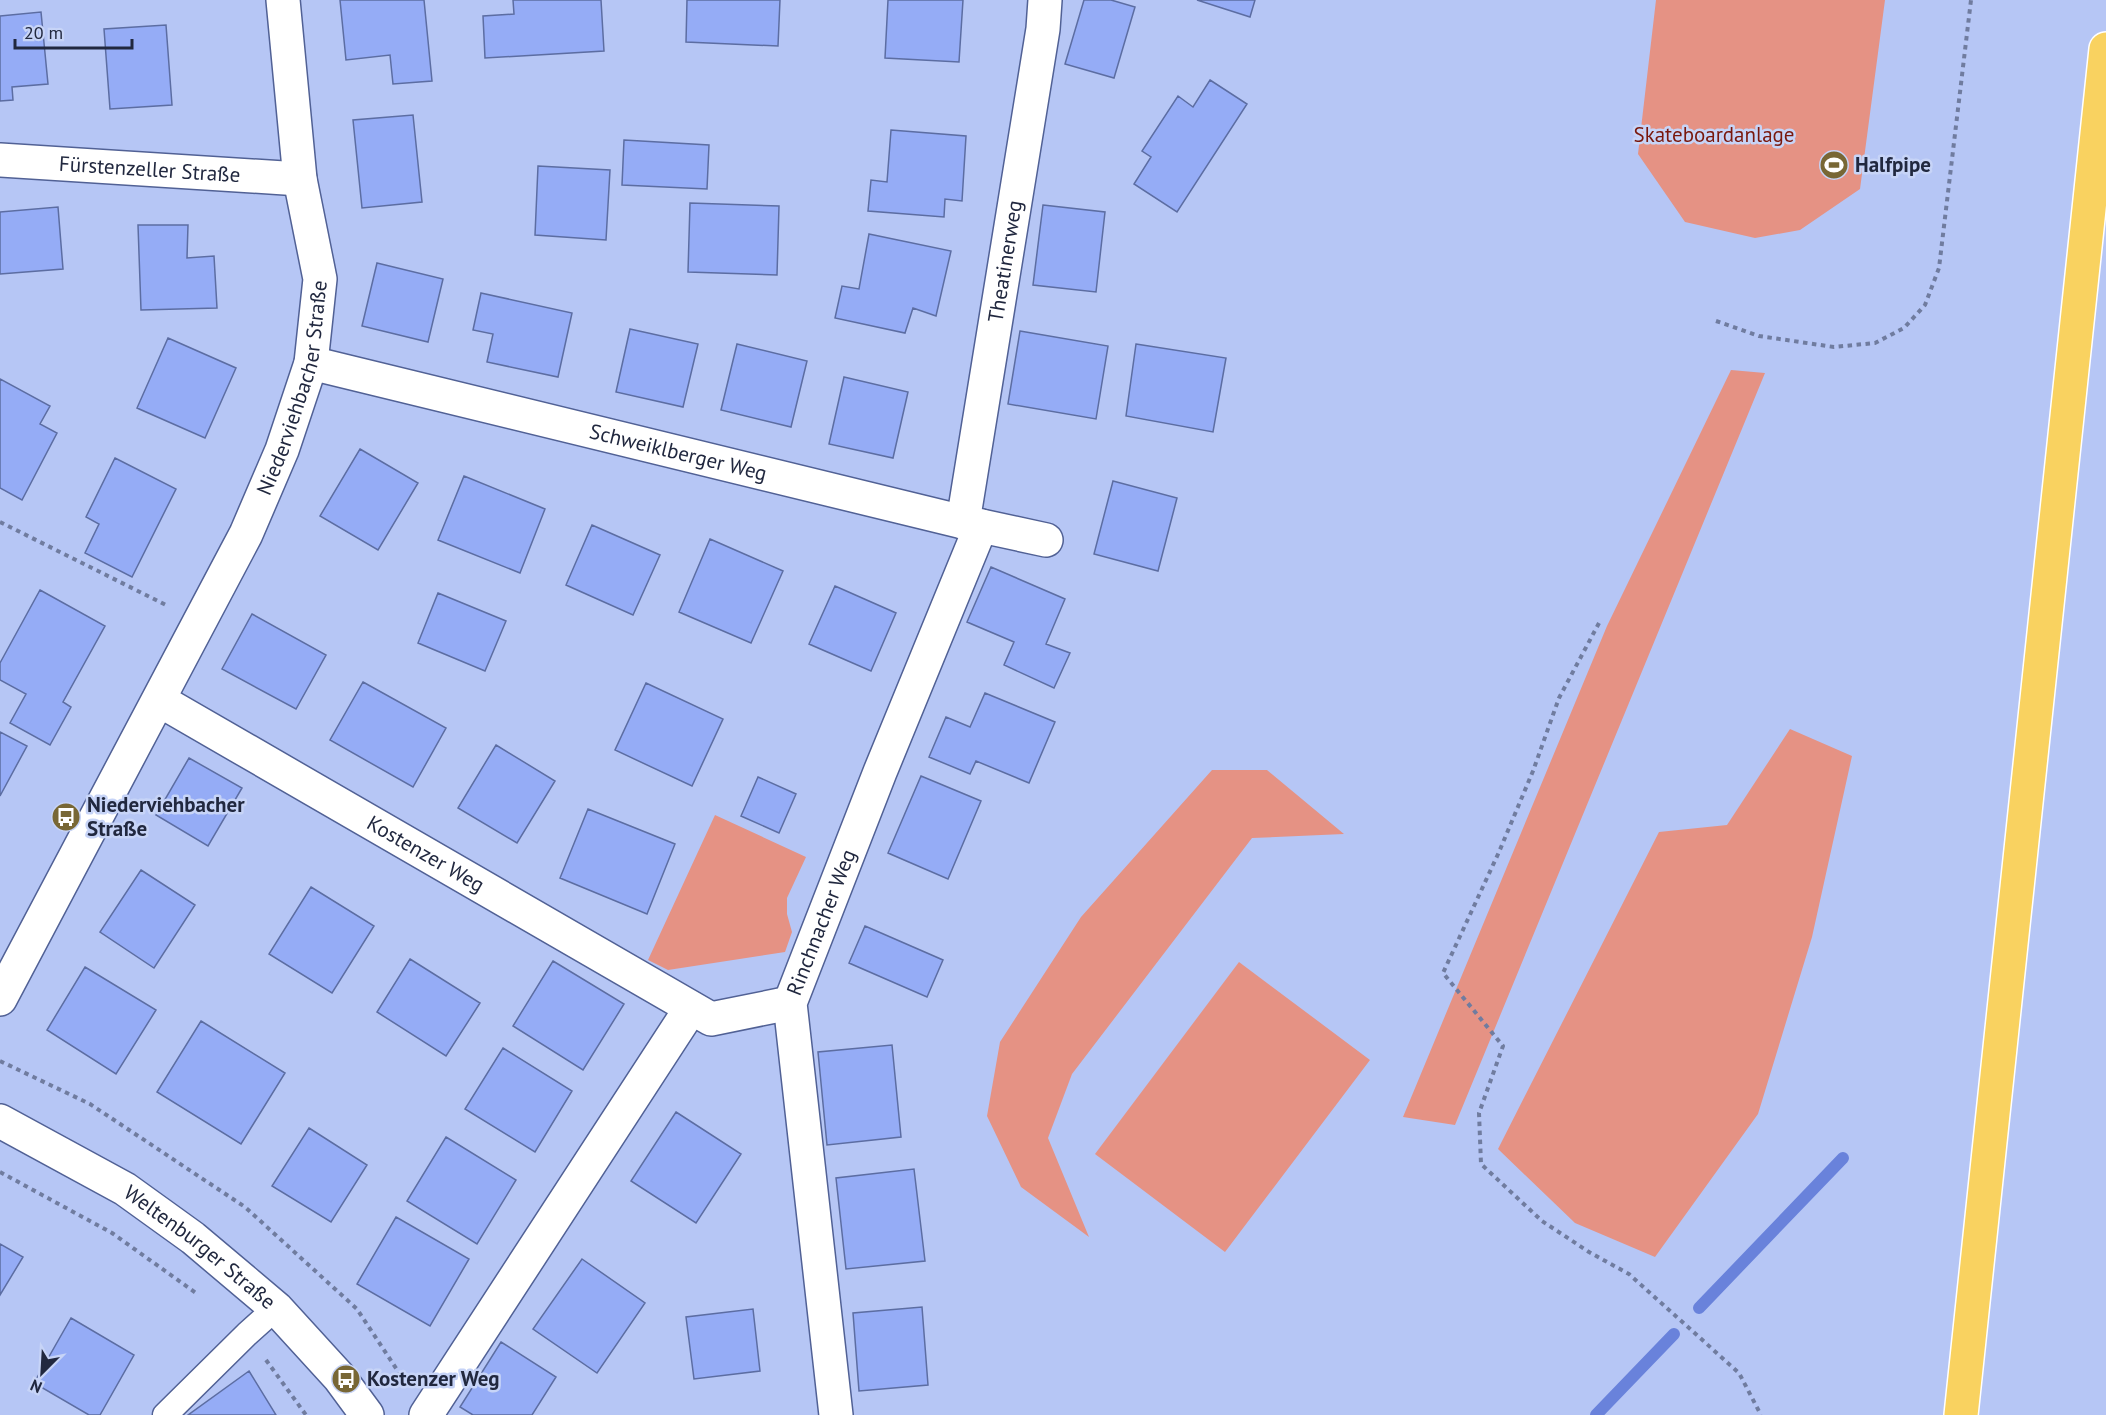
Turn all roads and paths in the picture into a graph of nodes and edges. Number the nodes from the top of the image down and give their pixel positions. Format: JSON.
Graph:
{"nodes":[{"id":1,"x":283,"y":0,"type":"edge"},
{"id":2,"x":1045,"y":0,"type":"edge"},
{"id":3,"x":1971,"y":0,"type":"edge"},
{"id":4,"x":2106,"y":49,"type":"edge"},
{"id":5,"x":0,"y":160,"type":"edge"},
{"id":6,"x":300,"y":179,"type":"junction"},
{"id":7,"x":1716,"y":321,"type":"dead end"},
{"id":8,"x":311,"y":363,"type":"junction"},
{"id":9,"x":0,"y":522,"type":"edge"},
{"id":10,"x":972,"y":524,"type":"junction"},
{"id":11,"x":1046,"y":540,"type":"dead end"},
{"id":12,"x":198,"y":621,"type":"junction"},
{"id":13,"x":1599,"y":623,"type":"dead end"},
{"id":14,"x":159,"y":700,"type":"junction"},
{"id":15,"x":0,"y":999,"type":"edge"},
{"id":16,"x":790,"y":1003,"type":"junction"},
{"id":17,"x":691,"y":1008,"type":"junction"},
{"id":18,"x":0,"y":1061,"type":"edge"},
{"id":19,"x":0,"y":1121,"type":"edge"},
{"id":20,"x":0,"y":1172,"type":"edge"},
{"id":21,"x":202,"y":1298,"type":"dead end"},
{"id":22,"x":276,"y":1308,"type":"junction"},
{"id":23,"x":247,"y":1334,"type":"junction"},
{"id":24,"x":165,"y":1415,"type":"edge"},
{"id":25,"x":306,"y":1415,"type":"edge"},
{"id":26,"x":367,"y":1415,"type":"edge"},
{"id":27,"x":426,"y":1415,"type":"edge"},
{"id":28,"x":837,"y":1415,"type":"edge"},
{"id":29,"x":1761,"y":1415,"type":"edge"},
{"id":30,"x":1961,"y":1415,"type":"edge"}],
"edges":[{"from":1,"to":6,"type":"street","name":"Niederviehbacher Straße"},
{"from":2,"to":10,"type":"street","name":"Theatinerweg"},
{"from":3,"to":7,"type":"path"},
{"from":4,"to":30,"type":"highway"},
{"from":5,"to":6,"type":"street","name":"Fürstenzeller Straße"},
{"from":6,"to":8,"type":"street","name":"Niederviehbacher Straße"},
{"from":8,"to":10,"type":"street","name":"Schweiklberger Weg"},
{"from":8,"to":12,"type":"street","name":"Niederviehbacher Straße"},
{"from":9,"to":12,"type":"path"},
{"from":10,"to":11,"type":"street","name":"Schweiklberger Weg"},
{"from":10,"to":16,"type":"street","name":"Rinchnacher Weg"},
{"from":12,"to":14,"type":"street","name":"Niederviehbacher Straße"},
{"from":13,"to":29,"type":"path"},
{"from":14,"to":15,"type":"street","name":"Niederviehbacher Straße"},
{"from":14,"to":17,"type":"street","name":"Kostenzer Weg"},
{"from":16,"to":17,"type":"street","name":"Kostenzer Weg"},
{"from":16,"to":28,"type":"street","name":"Rinchnacher Weg"},
{"from":17,"to":27,"type":"street"},
{"from":18,"to":27,"type":"path"},
{"from":19,"to":22,"type":"street","name":"Weltenburger Straße"},
{"from":20,"to":21,"type":"path"},
{"from":22,"to":23,"type":"lane"},
{"from":22,"to":26,"type":"street","name":"Weltenburger Straße"},
{"from":23,"to":24,"type":"lane"},
{"from":23,"to":25,"type":"path"}]}
